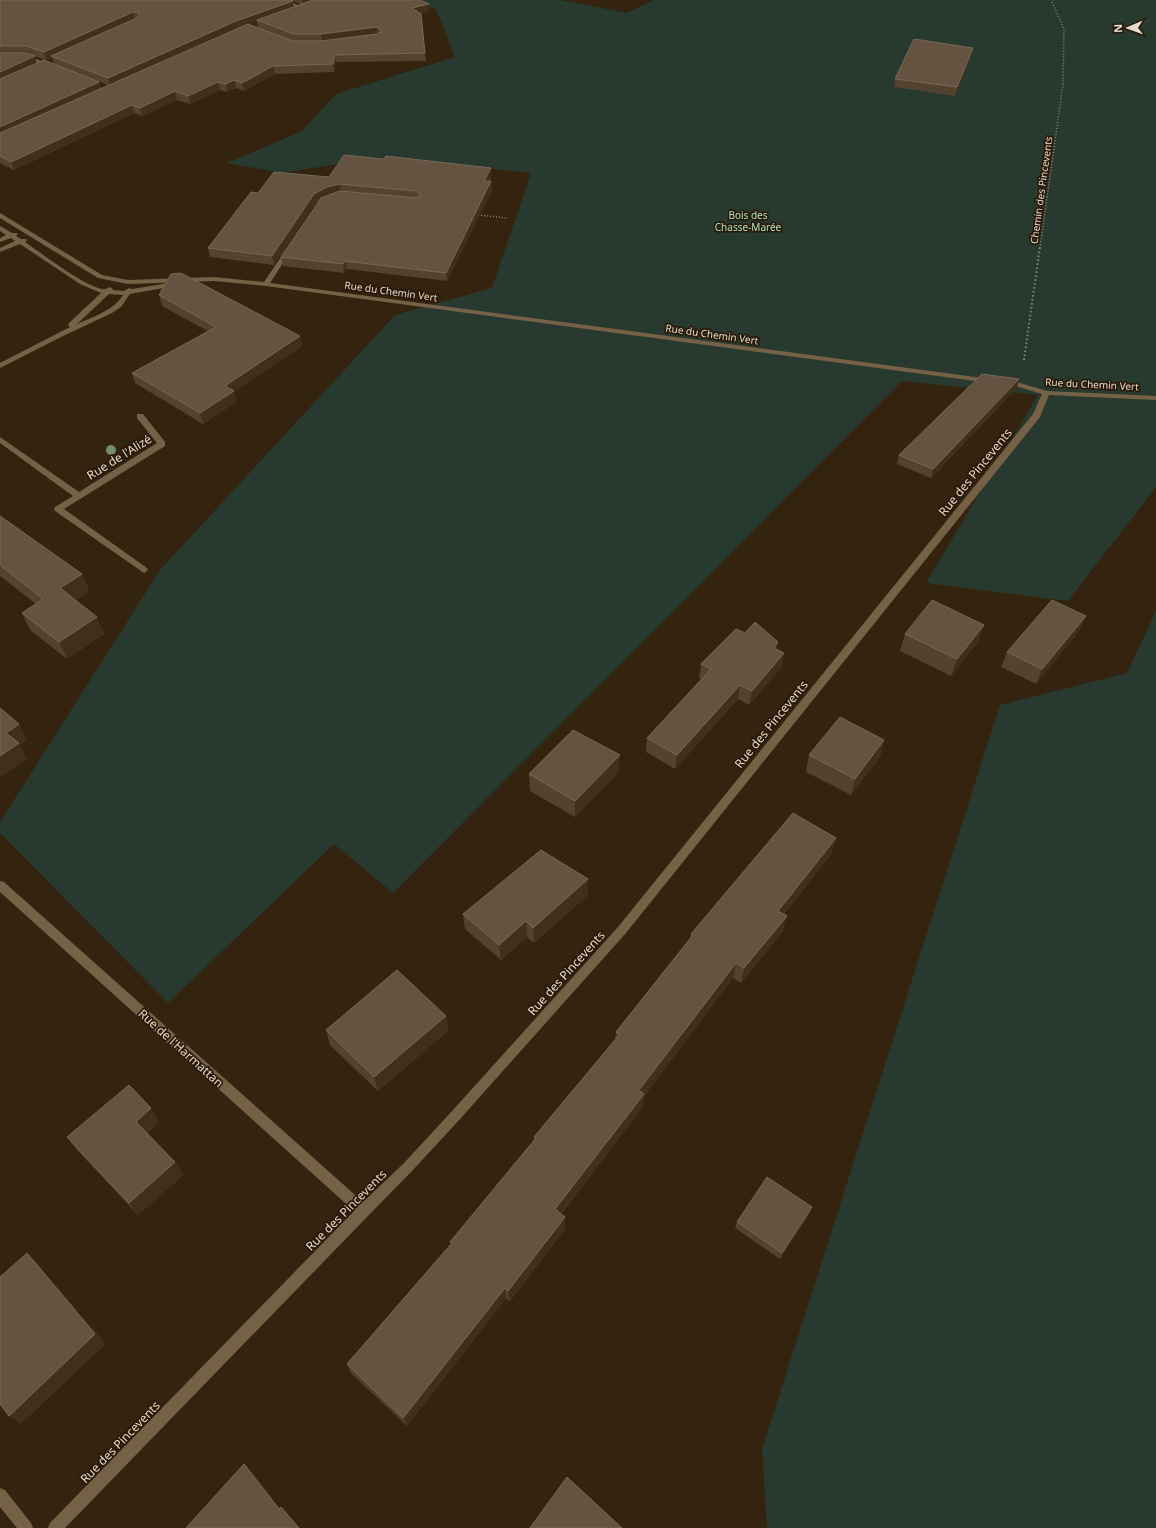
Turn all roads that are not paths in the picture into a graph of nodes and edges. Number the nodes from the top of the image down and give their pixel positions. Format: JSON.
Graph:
{"nodes":[{"id":1,"x":283,"y":0,"type":"edge"},
{"id":2,"x":309,"y":7,"type":"edge"},
{"id":3,"x":303,"y":9,"type":"junction"},
{"id":4,"x":296,"y":12,"type":"edge"},
{"id":5,"x":0,"y":57,"type":"edge"},
{"id":6,"x":52,"y":61,"type":"edge"},
{"id":7,"x":45,"y":65,"type":"junction"},
{"id":8,"x":38,"y":68,"type":"edge"},
{"id":9,"x":59,"y":70,"type":"edge"},
{"id":10,"x":0,"y":215,"type":"edge"},
{"id":11,"x":0,"y":228,"type":"edge"},
{"id":12,"x":24,"y":230,"type":"junction"},
{"id":13,"x":32,"y":235,"type":"junction"},
{"id":14,"x":10,"y":236,"type":"junction"},
{"id":15,"x":0,"y":240,"type":"edge"},
{"id":16,"x":18,"y":241,"type":"junction"},
{"id":17,"x":294,"y":241,"type":"edge"},
{"id":18,"x":0,"y":250,"type":"edge"},
{"id":19,"x":204,"y":279,"type":"junction"},
{"id":20,"x":119,"y":280,"type":"junction"},
{"id":21,"x":132,"y":281,"type":"junction"},
{"id":22,"x":266,"y":284,"type":"junction"},
{"id":23,"x":106,"y":292,"type":"junction"},
{"id":24,"x":128,"y":293,"type":"junction"},
{"id":25,"x":61,"y":334,"type":"junction"},
{"id":26,"x":0,"y":366,"type":"edge"},
{"id":27,"x":1046,"y":393,"type":"junction"},
{"id":28,"x":1156,"y":398,"type":"edge"},
{"id":29,"x":140,"y":416,"type":"dead end"},
{"id":30,"x":0,"y":439,"type":"edge"},
{"id":31,"x":79,"y":496,"type":"junction"},
{"id":32,"x":144,"y":570,"type":"dead end"},
{"id":33,"x":0,"y":885,"type":"edge"},
{"id":34,"x":363,"y":1211,"type":"junction"},
{"id":35,"x":0,"y":1495,"type":"edge"},
{"id":36,"x":26,"y":1528,"type":"edge"},
{"id":37,"x":55,"y":1528,"type":"edge"}],
"edges":[{"from":1,"to":3,"type":"street"},
{"from":2,"to":3,"type":"street"},
{"from":3,"to":4,"type":"street"},
{"from":5,"to":7,"type":"street"},
{"from":6,"to":7,"type":"street"},
{"from":7,"to":8,"type":"street"},
{"from":7,"to":9,"type":"street"},
{"from":10,"to":12,"type":"street","name":"Rue du Chemin Vert"},
{"from":11,"to":14,"type":"street","name":"Rue du Chemin Vert"},
{"from":12,"to":13,"type":"street","name":"Rue du Chemin Vert"},
{"from":12,"to":14,"type":"street"},
{"from":13,"to":16,"type":"street"},
{"from":13,"to":20,"type":"street","name":"Rue du Chemin Vert"},
{"from":14,"to":15,"type":"street"},
{"from":14,"to":16,"type":"street","name":"Rue du Chemin Vert"},
{"from":16,"to":18,"type":"street"},
{"from":16,"to":23,"type":"street","name":"Rue du Chemin Vert"},
{"from":17,"to":22,"type":"street"},
{"from":19,"to":21,"type":"street","name":"Rue du Chemin Vert"},
{"from":19,"to":22,"type":"street","name":"Rue du Chemin Vert"},
{"from":19,"to":24,"type":"street","name":"Rue du Chemin Vert"},
{"from":20,"to":21,"type":"street","name":"Rue du Chemin Vert"},
{"from":20,"to":23,"type":"street"},
{"from":21,"to":24,"type":"street"},
{"from":22,"to":27,"type":"street","name":"Rue du Chemin Vert"},
{"from":23,"to":24,"type":"street","name":"Rue du Chemin Vert"},
{"from":23,"to":25,"type":"street"},
{"from":24,"to":25,"type":"street"},
{"from":25,"to":26,"type":"street"},
{"from":27,"to":28,"type":"street","name":"Rue du Chemin Vert"},
{"from":27,"to":34,"type":"street","name":"Rue des Pincevents"},
{"from":29,"to":31,"type":"street","name":"Rue de l'Alizé"},
{"from":30,"to":31,"type":"street"},
{"from":31,"to":32,"type":"street","name":"Rue de l'Alizé"},
{"from":33,"to":34,"type":"street","name":"Rue de l'Harmattan"},
{"from":34,"to":37,"type":"street","name":"Rue des Pincevents"},
{"from":35,"to":36,"type":"street"}]}
